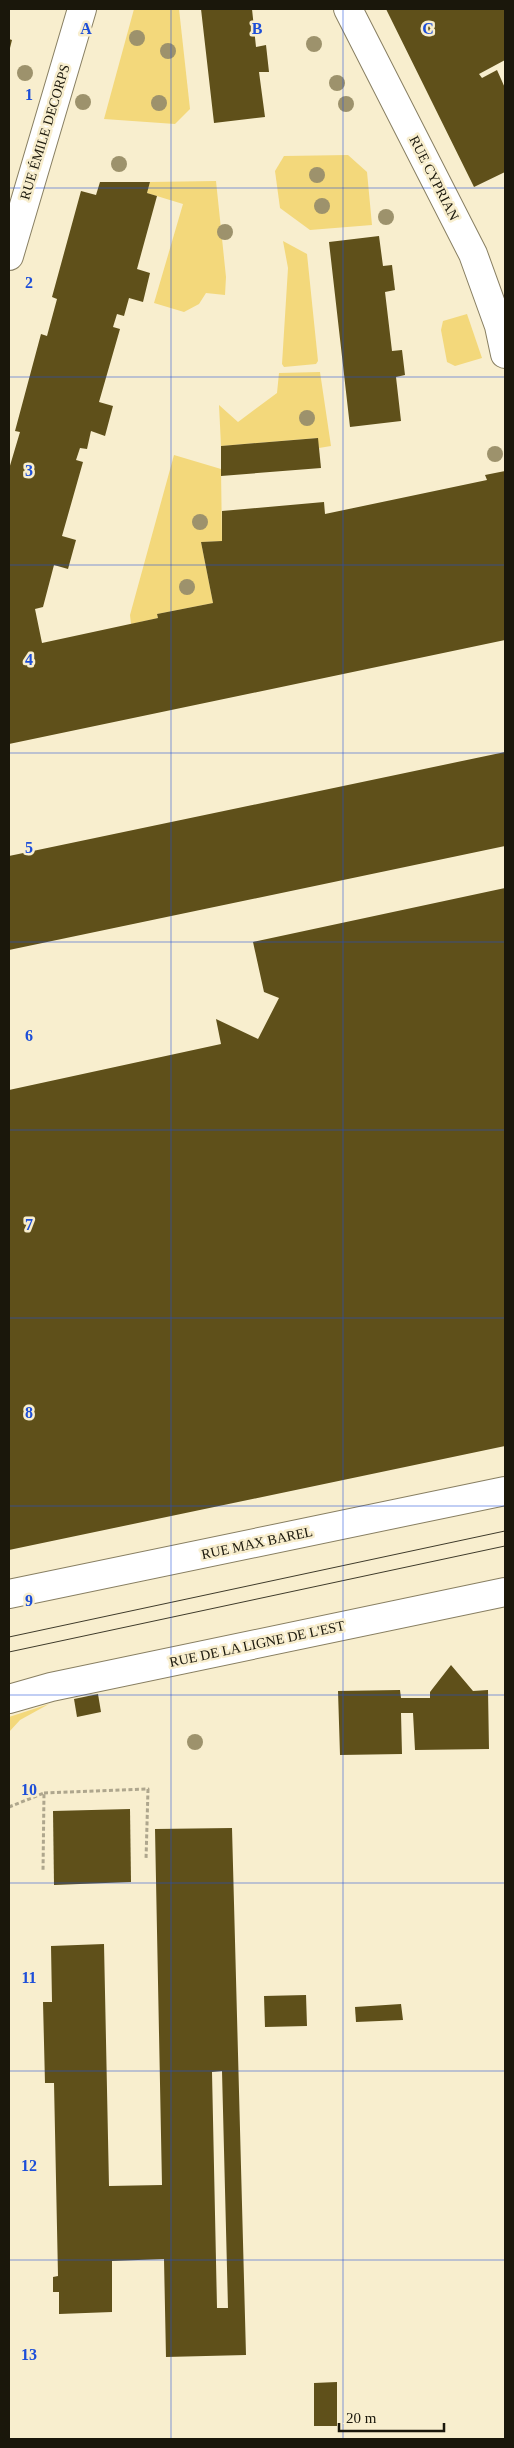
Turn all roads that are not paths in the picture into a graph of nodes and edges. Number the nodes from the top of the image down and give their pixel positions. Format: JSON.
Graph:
{"nodes":[{"id":1,"x":82,"y":9,"type":"edge"},
{"id":2,"x":348,"y":9,"type":"edge"},
{"id":3,"x":9,"y":256,"type":"edge"},
{"id":4,"x":505,"y":354,"type":"edge"},
{"id":5,"x":505,"y":1491,"type":"edge"},
{"id":6,"x":505,"y":1592,"type":"edge"},
{"id":7,"x":9,"y":1594,"type":"edge"},
{"id":8,"x":9,"y":1698,"type":"edge"}],
"edges":[{"from":1,"to":3,"type":"street","name":"RUE ÉMILE DECORPS"},
{"from":2,"to":4,"type":"street","name":"RUE CYPRIAN"},
{"from":5,"to":7,"type":"street","name":"RUE MAX BAREL"},
{"from":6,"to":8,"type":"street","name":"RUE DE LA LIGNE DE L'EST"}]}
